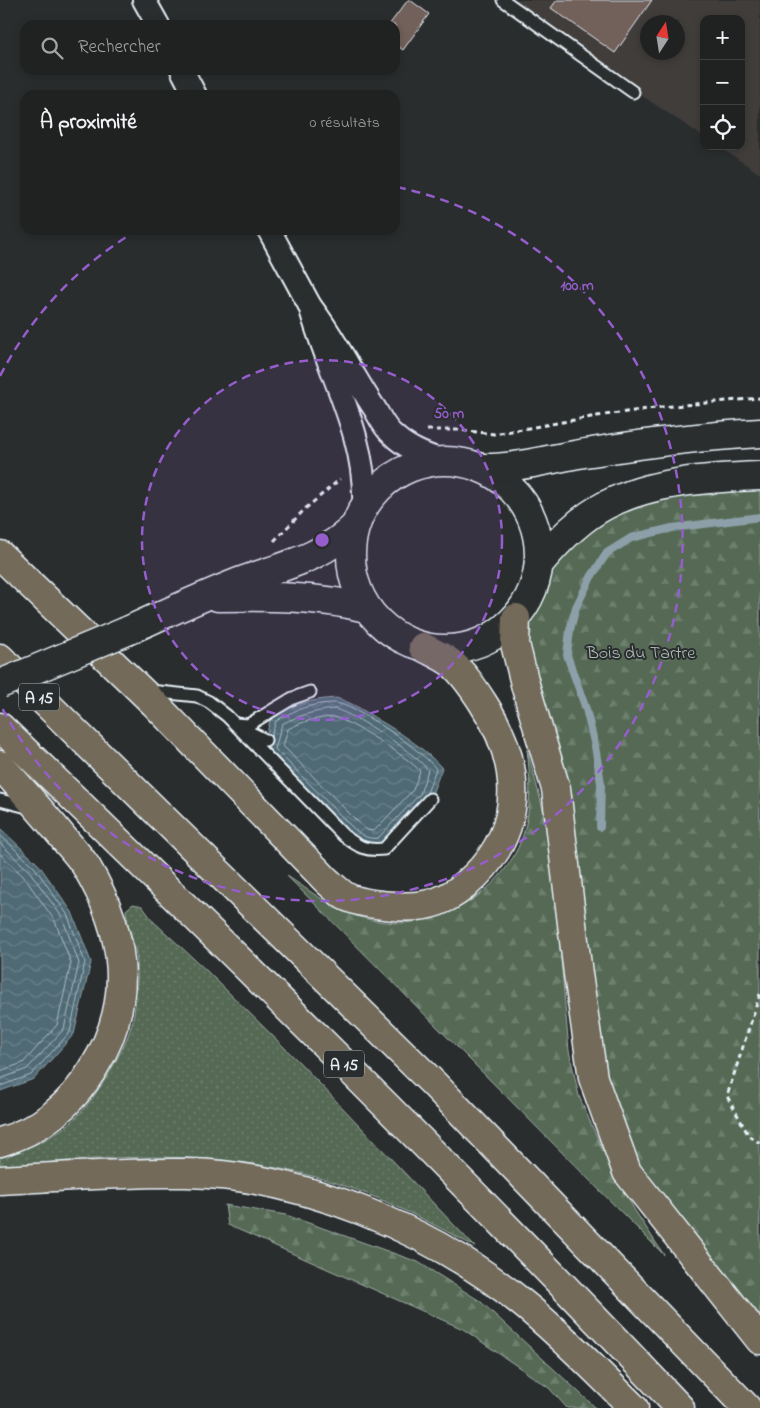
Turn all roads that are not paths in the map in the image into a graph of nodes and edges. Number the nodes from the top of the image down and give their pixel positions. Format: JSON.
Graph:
{"nodes":[{"id":1,"x":144,"y":0,"type":"edge"},
{"id":2,"x":503,"y":0,"type":"edge"},
{"id":3,"x":155,"y":20,"type":"edge"},
{"id":4,"x":185,"y":75,"type":"edge"},
{"id":5,"x":193,"y":90,"type":"edge"},
{"id":6,"x":632,"y":92,"type":"dead end"},
{"id":7,"x":272,"y":235,"type":"edge"},
{"id":8,"x":310,"y":306,"type":"junction"},
{"id":9,"x":760,"y":433,"type":"edge"},
{"id":10,"x":442,"y":461,"type":"junction"},
{"id":11,"x":481,"y":468,"type":"junction"},
{"id":12,"x":760,"y":476,"type":"edge"},
{"id":13,"x":359,"y":516,"type":"junction"},
{"id":14,"x":0,"y":555,"type":"edge"},
{"id":15,"x":539,"y":564,"type":"junction"},
{"id":16,"x":204,"y":597,"type":"junction"},
{"id":17,"x":366,"y":608,"type":"junction"},
{"id":18,"x":516,"y":618,"type":"junction"},
{"id":19,"x":423,"y":648,"type":"junction"},
{"id":20,"x":0,"y":658,"type":"edge"},
{"id":21,"x":0,"y":684,"type":"edge"},
{"id":22,"x":139,"y":689,"type":"junction"},
{"id":23,"x":310,"y":692,"type":"dead end"},
{"id":24,"x":235,"y":724,"type":"junction"},
{"id":25,"x":0,"y":728,"type":"edge"},
{"id":26,"x":265,"y":740,"type":"dead end"},
{"id":27,"x":0,"y":765,"type":"edge"},
{"id":28,"x":430,"y":799,"type":"dead end"},
{"id":29,"x":0,"y":800,"type":"edge"},
{"id":30,"x":42,"y":812,"type":"junction"},
{"id":31,"x":0,"y":1142,"type":"edge"},
{"id":32,"x":0,"y":1180,"type":"edge"},
{"id":33,"x":760,"y":1340,"type":"edge"},
{"id":34,"x":634,"y":1408,"type":"edge"},
{"id":35,"x":680,"y":1408,"type":"edge"},
{"id":36,"x":747,"y":1408,"type":"edge"}],
"edges":[{"from":1,"to":3,"type":"street"},
{"from":2,"to":6,"type":"lane"},
{"from":4,"to":5,"type":"street"},
{"from":7,"to":8,"type":"street"},
{"from":8,"to":10,"type":"street"},
{"from":8,"to":13,"type":"street"},
{"from":9,"to":11,"type":"main road"},
{"from":10,"to":11,"type":"main road"},
{"from":10,"to":13,"type":"main road"},
{"from":11,"to":15,"type":"main road"},
{"from":12,"to":15,"type":"main road"},
{"from":13,"to":16,"type":"main road"},
{"from":13,"to":17,"type":"main road"},
{"from":14,"to":22,"type":"highway"},
{"from":15,"to":18,"type":"main road"},
{"from":16,"to":17,"type":"main road"},
{"from":16,"to":21,"type":"main road","bridge":true},
{"from":17,"to":19,"type":"main road"},
{"from":18,"to":19,"type":"main road"},
{"from":18,"to":33,"type":"highway"},
{"from":19,"to":22,"type":"highway"},
{"from":20,"to":36,"type":"highway","number":"A 15"},
{"from":22,"to":24,"type":"lane"},
{"from":23,"to":24,"type":"lane"},
{"from":24,"to":26,"type":"lane"},
{"from":24,"to":28,"type":"lane"},
{"from":25,"to":35,"type":"highway","number":"A 15"},
{"from":27,"to":30,"type":"highway"},
{"from":29,"to":30,"type":"lane"},
{"from":30,"to":31,"type":"highway"},
{"from":32,"to":34,"type":"highway"}]}
